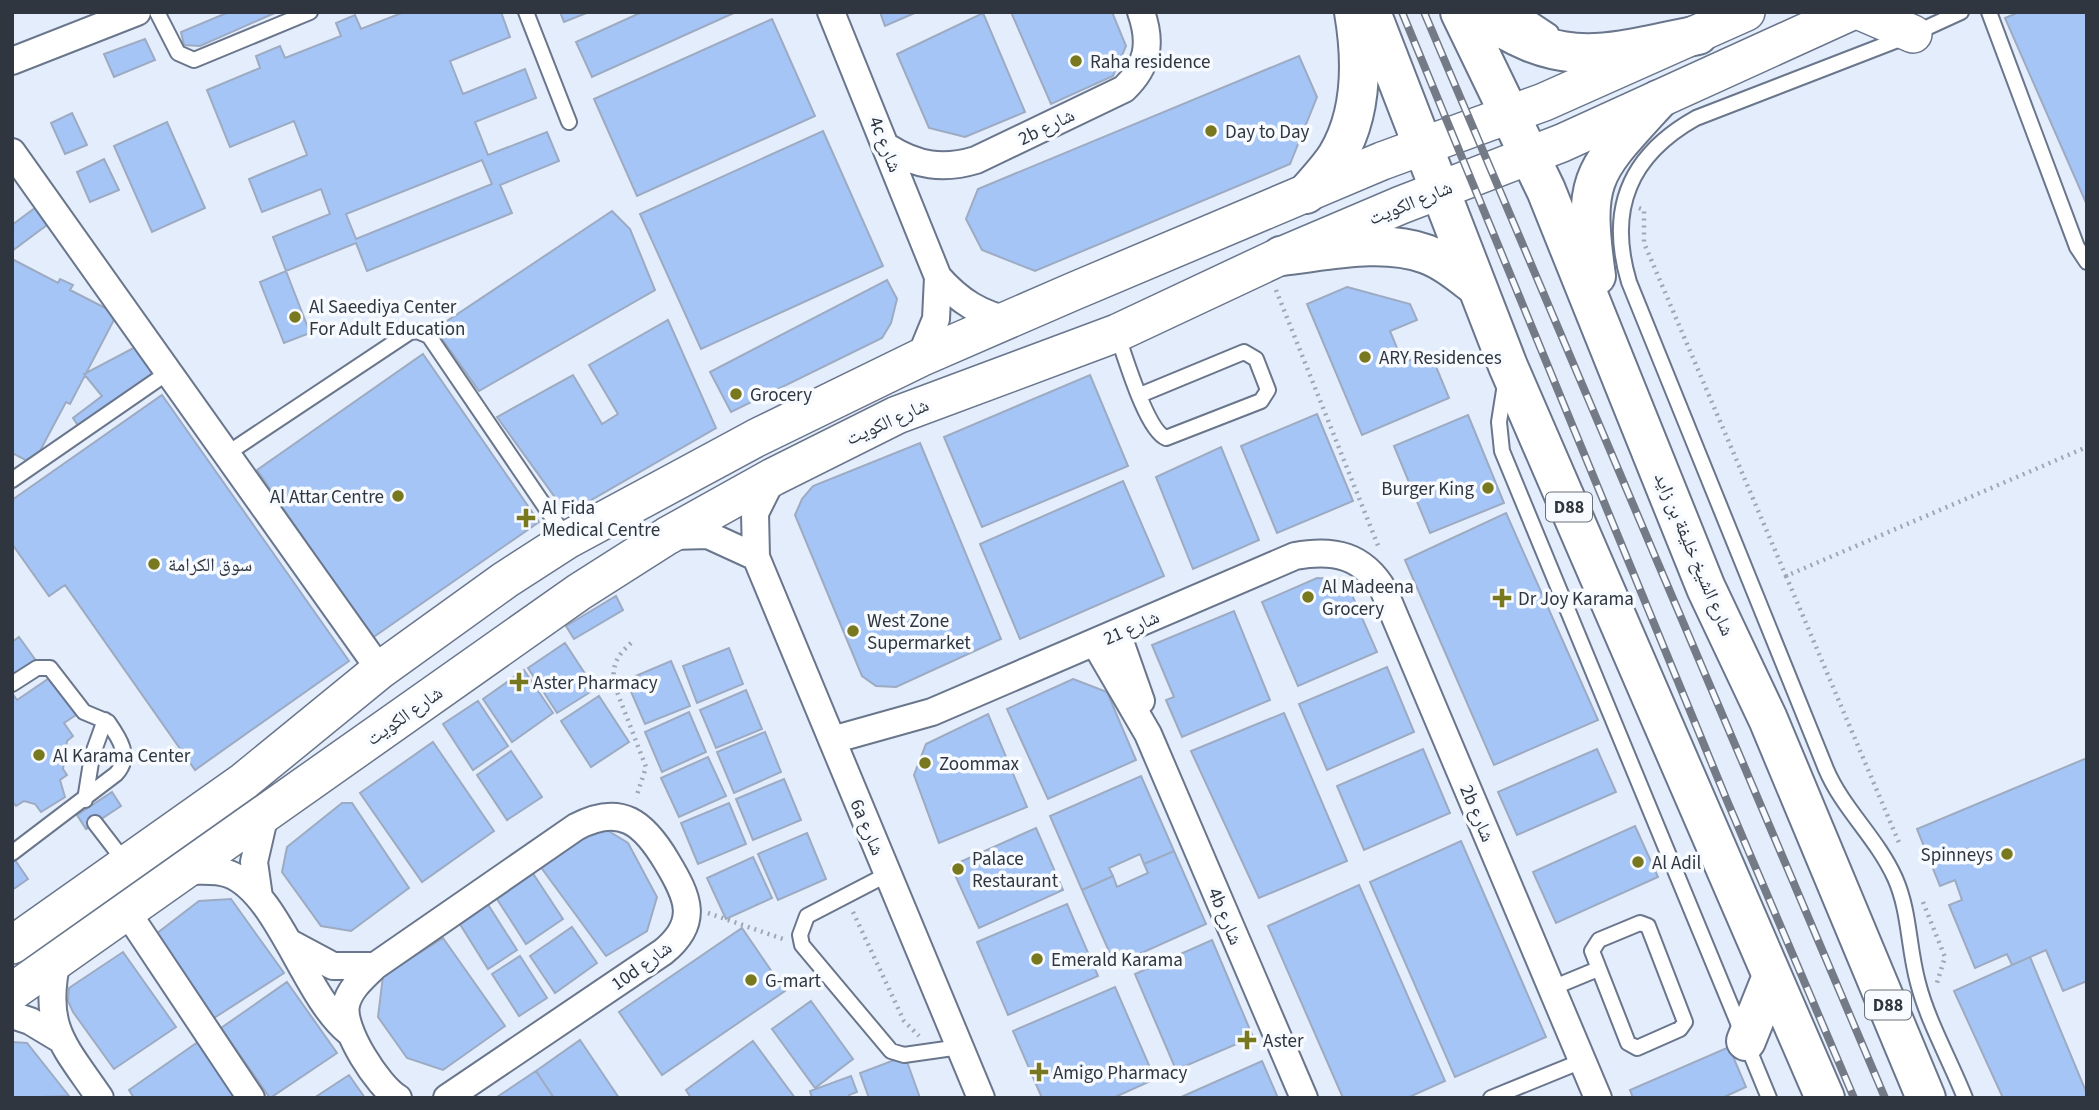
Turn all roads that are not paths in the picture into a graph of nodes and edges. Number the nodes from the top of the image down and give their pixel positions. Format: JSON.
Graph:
{"nodes":[{"id":1,"x":137,"y":12,"type":"edge"},
{"id":2,"x":157,"y":12,"type":"edge"},
{"id":3,"x":310,"y":12,"type":"edge"},
{"id":4,"x":526,"y":12,"type":"edge"},
{"id":5,"x":831,"y":12,"type":"edge"},
{"id":6,"x":1141,"y":12,"type":"edge"},
{"id":7,"x":1354,"y":12,"type":"edge"},
{"id":8,"x":1371,"y":12,"type":"edge"},
{"id":9,"x":1460,"y":12,"type":"edge"},
{"id":10,"x":1478,"y":12,"type":"edge"},
{"id":11,"x":1521,"y":12,"type":"edge"},
{"id":12,"x":1746,"y":12,"type":"edge"},
{"id":13,"x":1850,"y":12,"type":"edge"},
{"id":14,"x":1863,"y":12,"type":"edge"},
{"id":15,"x":1961,"y":12,"type":"edge"},
{"id":16,"x":1989,"y":12,"type":"edge"},
{"id":17,"x":1913,"y":34,"type":"junction"},
{"id":18,"x":1698,"y":35,"type":"junction"},
{"id":19,"x":1645,"y":46,"type":"junction"},
{"id":20,"x":12,"y":61,"type":"edge"},
{"id":21,"x":1658,"y":100,"type":"junction"},
{"id":22,"x":1510,"y":114,"type":"junction"},
{"id":23,"x":569,"y":122,"type":"dead end"},
{"id":24,"x":1422,"y":146,"type":"junction"},
{"id":25,"x":887,"y":147,"type":"junction"},
{"id":26,"x":12,"y":152,"type":"edge"},
{"id":27,"x":1529,"y":155,"type":"junction"},
{"id":28,"x":21,"y":180,"type":"edge"},
{"id":29,"x":1438,"y":190,"type":"junction"},
{"id":30,"x":1306,"y":194,"type":"junction"},
{"id":31,"x":1273,"y":260,"type":"junction"},
{"id":32,"x":2087,"y":262,"type":"edge"},
{"id":33,"x":938,"y":276,"type":"junction"},
{"id":34,"x":1476,"y":286,"type":"junction"},
{"id":35,"x":1072,"y":292,"type":"junction"},
{"id":36,"x":1013,"y":321,"type":"junction"},
{"id":37,"x":1603,"y":330,"type":"junction"},
{"id":38,"x":1116,"y":333,"type":"junction"},
{"id":39,"x":920,"y":358,"type":"junction"},
{"id":40,"x":1044,"y":359,"type":"junction"},
{"id":41,"x":1508,"y":366,"type":"junction"},
{"id":42,"x":170,"y":371,"type":"junction"},
{"id":43,"x":1140,"y":395,"type":"junction"},
{"id":44,"x":228,"y":453,"type":"junction"},
{"id":45,"x":773,"y":477,"type":"junction"},
{"id":46,"x":12,"y":480,"type":"edge"},
{"id":47,"x":667,"y":536,"type":"junction"},
{"id":48,"x":567,"y":540,"type":"junction"},
{"id":49,"x":1332,"y":551,"type":"joint"},
{"id":50,"x":755,"y":557,"type":"junction"},
{"id":51,"x":505,"y":580,"type":"junction"},
{"id":52,"x":1106,"y":638,"type":"junction"},
{"id":53,"x":492,"y":653,"type":"junction"},
{"id":54,"x":380,"y":670,"type":"junction"},
{"id":55,"x":12,"y":684,"type":"edge"},
{"id":56,"x":105,"y":720,"type":"junction"},
{"id":57,"x":836,"y":749,"type":"junction"},
{"id":58,"x":83,"y":805,"type":"junction"},
{"id":59,"x":265,"y":814,"type":"junction"},
{"id":60,"x":95,"y":824,"type":"dead end"},
{"id":61,"x":13,"y":850,"type":"edge"},
{"id":62,"x":126,"y":863,"type":"junction"},
{"id":63,"x":186,"y":871,"type":"junction"},
{"id":64,"x":888,"y":874,"type":"junction"},
{"id":65,"x":259,"y":897,"type":"junction"},
{"id":66,"x":127,"y":912,"type":"junction"},
{"id":67,"x":285,"y":940,"type":"junction"},
{"id":68,"x":14,"y":941,"type":"edge"},
{"id":69,"x":57,"y":960,"type":"junction"},
{"id":70,"x":375,"y":966,"type":"junction"},
{"id":71,"x":1598,"y":969,"type":"junction"},
{"id":72,"x":1772,"y":976,"type":"junction"},
{"id":73,"x":1552,"y":988,"type":"junction"},
{"id":74,"x":12,"y":992,"type":"edge"},
{"id":75,"x":12,"y":1015,"type":"edge"},
{"id":76,"x":349,"y":1032,"type":"junction"},
{"id":77,"x":60,"y":1039,"type":"junction"},
{"id":78,"x":1746,"y":1041,"type":"junction"},
{"id":79,"x":960,"y":1047,"type":"junction"},
{"id":80,"x":1582,"y":1061,"type":"junction"},
{"id":81,"x":97,"y":1095,"type":"edge"},
{"id":82,"x":251,"y":1098,"type":"edge"},
{"id":83,"x":398,"y":1098,"type":"edge"},
{"id":84,"x":447,"y":1098,"type":"edge"},
{"id":85,"x":981,"y":1098,"type":"edge"},
{"id":86,"x":1304,"y":1098,"type":"edge"},
{"id":87,"x":1491,"y":1098,"type":"edge"},
{"id":88,"x":1598,"y":1098,"type":"edge"},
{"id":89,"x":1769,"y":1098,"type":"edge"},
{"id":90,"x":1825,"y":1098,"type":"edge"},
{"id":91,"x":1926,"y":1098,"type":"edge"},
{"id":92,"x":1965,"y":1098,"type":"edge"}],
"edges":[{"from":1,"to":20,"type":"street"},
{"from":2,"to":3,"type":"lane"},
{"from":4,"to":23,"type":"lane"},
{"from":5,"to":25,"type":"street","name":"4c شارع"},
{"from":6,"to":25,"type":"street","name":"2b شارع"},
{"from":7,"to":30,"type":"main road"},
{"from":8,"to":24,"type":"main road","number":"D88"},
{"from":9,"to":22,"type":"main road","name":"شارع الشيخ خليفة بن زايد","number":"D88"},
{"from":10,"to":19,"type":"main road"},
{"from":11,"to":19,"type":"lane"},
{"from":12,"to":18,"type":"main road"},
{"from":13,"to":21,"type":"main road","name":"شارع الكويت"},
{"from":14,"to":17,"type":"main road"},
{"from":15,"to":17,"type":"lane"},
{"from":16,"to":32,"type":"lane"},
{"from":17,"to":92,"type":"lane"},
{"from":18,"to":19,"type":"main road"},
{"from":18,"to":22,"type":"main road"},
{"from":21,"to":27,"type":"main road","name":"شارع الكويت"},
{"from":21,"to":37,"type":"main road"},
{"from":22,"to":24,"type":"main road"},
{"from":22,"to":27,"type":"main road","name":"شارع الشيخ خليفة بن زايد","number":"D88"},
{"from":24,"to":29,"type":"main road","number":"D88"},
{"from":24,"to":30,"type":"main road"},
{"from":25,"to":33,"type":"street","name":"4c شارع"},
{"from":26,"to":28,"type":"street"},
{"from":27,"to":29,"type":"main road","name":"شارع الكويت"},
{"from":27,"to":37,"type":"main road","name":"شارع الشيخ خليفة بن زايد","number":"D88"},
{"from":28,"to":42,"type":"street"},
{"from":29,"to":31,"type":"main road","name":"شارع الكويت"},
{"from":29,"to":34,"type":"main road","number":"D88"},
{"from":30,"to":35,"type":"main road"},
{"from":31,"to":34,"type":"main road"},
{"from":31,"to":38,"type":"main road","name":"شارع الكويت"},
{"from":33,"to":36,"type":"street","name":"4c شارع"},
{"from":33,"to":39,"type":"street","name":"4c شارع"},
{"from":34,"to":41,"type":"main road","number":"D88"},
{"from":35,"to":36,"type":"main road"},
{"from":35,"to":40,"type":"main road"},
{"from":36,"to":39,"type":"main road"},
{"from":37,"to":91,"type":"main road","name":"شارع الشيخ خليفة بن زايد","number":"D88"},
{"from":38,"to":40,"type":"main road","name":"شارع الكويت"},
{"from":38,"to":43,"type":"lane"},
{"from":39,"to":48,"type":"main road"},
{"from":40,"to":45,"type":"main road","name":"شارع الكويت"},
{"from":41,"to":72,"type":"main road","number":"D88"},
{"from":41,"to":78,"type":"lane"},
{"from":42,"to":44,"type":"street"},
{"from":42,"to":46,"type":"lane"},
{"from":43,"to":43,"type":"lane"},
{"from":44,"to":48,"type":"lane"},
{"from":44,"to":54,"type":"street"},
{"from":45,"to":47,"type":"main road","name":"شارع الكويت"},
{"from":45,"to":50,"type":"street","name":"6a شارع"},
{"from":47,"to":50,"type":"street"},
{"from":47,"to":53,"type":"main road","name":"شارع الكويت"},
{"from":48,"to":51,"type":"main road"},
{"from":49,"to":52,"type":"street","name":"شارع 21"},
{"from":49,"to":73,"type":"street","name":"2b شارع"},
{"from":50,"to":57,"type":"street","name":"6a شارع"},
{"from":51,"to":53,"type":"main road"},
{"from":51,"to":54,"type":"main road"},
{"from":52,"to":57,"type":"street","name":"شارع 21"},
{"from":52,"to":86,"type":"street","name":"4b شارع"},
{"from":53,"to":59,"type":"main road","name":"شارع الكويت"},
{"from":54,"to":62,"type":"main road"},
{"from":55,"to":56,"type":"lane"},
{"from":56,"to":58,"type":"lane"},
{"from":56,"to":58,"type":"lane"},
{"from":57,"to":64,"type":"street","name":"6a شارع"},
{"from":58,"to":61,"type":"lane"},
{"from":59,"to":63,"type":"main road","name":"شارع الكويت"},
{"from":59,"to":65,"type":"street"},
{"from":60,"to":62,"type":"lane"},
{"from":62,"to":68,"type":"main road"},
{"from":63,"to":65,"type":"street"},
{"from":63,"to":66,"type":"main road","name":"شارع الكويت"},
{"from":64,"to":79,"type":"street","name":"6a شارع"},
{"from":64,"to":79,"type":"lane"},
{"from":65,"to":67,"type":"street"},
{"from":66,"to":69,"type":"main road","name":"شارع الكويت"},
{"from":66,"to":82,"type":"street"},
{"from":67,"to":70,"type":"street"},
{"from":67,"to":76,"type":"street"},
{"from":69,"to":74,"type":"main road","name":"شارع الكويت"},
{"from":69,"to":77,"type":"street"},
{"from":70,"to":76,"type":"street"},
{"from":70,"to":84,"type":"street","name":"10d شارع"},
{"from":71,"to":71,"type":"lane"},
{"from":71,"to":73,"type":"lane"},
{"from":72,"to":78,"type":"main road"},
{"from":72,"to":90,"type":"main road","number":"D88"},
{"from":73,"to":80,"type":"street","name":"2b شارع"},
{"from":75,"to":77,"type":"street"},
{"from":76,"to":83,"type":"street"},
{"from":77,"to":81,"type":"street"},
{"from":78,"to":89,"type":"lane"},
{"from":79,"to":85,"type":"street","name":"6a شارع"},
{"from":80,"to":87,"type":"lane"},
{"from":80,"to":88,"type":"street","name":"2b شارع"}]}
